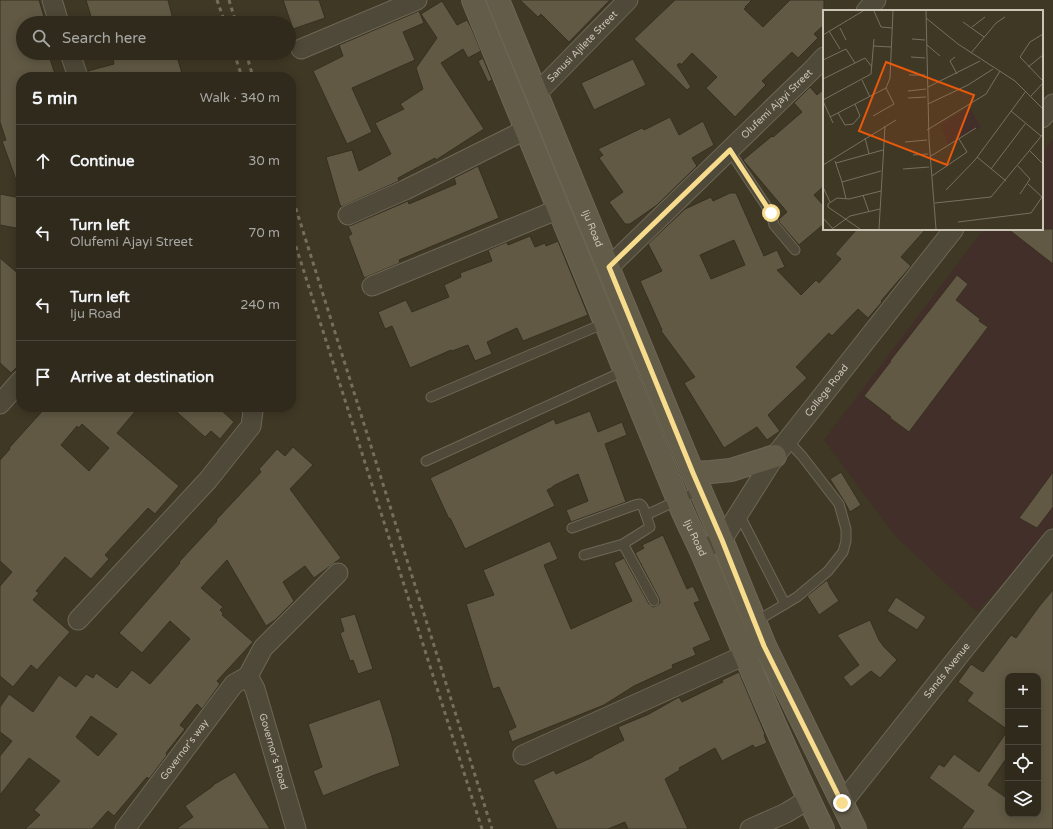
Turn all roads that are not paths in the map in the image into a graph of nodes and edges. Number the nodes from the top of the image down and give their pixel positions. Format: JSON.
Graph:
{"nodes":[{"id":1,"x":52,"y":0,"type":"edge"},
{"id":2,"x":417,"y":0,"type":"edge"},
{"id":3,"x":473,"y":0,"type":"edge"},
{"id":4,"x":498,"y":0,"type":"edge"},
{"id":5,"x":628,"y":0,"type":"edge"},
{"id":6,"x":876,"y":0,"type":"edge"},
{"id":7,"x":867,"y":10,"type":"edge"},
{"id":8,"x":58,"y":16,"type":"edge"},
{"id":9,"x":301,"y":49,"type":"dead end"},
{"id":10,"x":823,"y":58,"type":"edge"},
{"id":11,"x":72,"y":60,"type":"edge"},
{"id":12,"x":76,"y":72,"type":"edge"},
{"id":13,"x":537,"y":93,"type":"junction"},
{"id":14,"x":1053,"y":104,"type":"edge"},
{"id":15,"x":1043,"y":117,"type":"edge"},
{"id":16,"x":527,"y":129,"type":"junction"},
{"id":17,"x":730,"y":150,"type":"junction"},
{"id":18,"x":559,"y":210,"type":"junction"},
{"id":19,"x":348,"y":215,"type":"dead end"},
{"id":20,"x":953,"y":230,"type":"edge"},
{"id":21,"x":795,"y":250,"type":"dead end"},
{"id":22,"x":609,"y":267,"type":"junction"},
{"id":23,"x":372,"y":286,"type":"dead end"},
{"id":24,"x":605,"y":323,"type":"junction"},
{"id":25,"x":624,"y":370,"type":"junction"},
{"id":26,"x":16,"y":386,"type":"edge"},
{"id":27,"x":431,"y":397,"type":"dead end"},
{"id":28,"x":0,"y":404,"type":"edge"},
{"id":29,"x":253,"y":412,"type":"edge"},
{"id":30,"x":781,"y":448,"type":"junction"},
{"id":31,"x":426,"y":461,"type":"dead end"},
{"id":32,"x":697,"y":482,"type":"junction"},
{"id":33,"x":678,"y":500,"type":"junction"},
{"id":34,"x":739,"y":514,"type":"junction"},
{"id":35,"x":646,"y":515,"type":"junction"},
{"id":36,"x":572,"y":528,"type":"dead end"},
{"id":37,"x":1053,"y":539,"type":"edge"},
{"id":38,"x":722,"y":540,"type":"junction"},
{"id":39,"x":623,"y":544,"type":"junction"},
{"id":40,"x":701,"y":550,"type":"junction"},
{"id":41,"x":584,"y":555,"type":"dead end"},
{"id":42,"x":338,"y":573,"type":"dead end"},
{"id":43,"x":654,"y":601,"type":"dead end"},
{"id":44,"x":785,"y":604,"type":"junction"},
{"id":45,"x":78,"y":620,"type":"dead end"},
{"id":46,"x":755,"y":622,"type":"junction"},
{"id":47,"x":745,"y":655,"type":"junction"},
{"id":48,"x":248,"y":676,"type":"junction"},
{"id":49,"x":523,"y":756,"type":"dead end"},
{"id":50,"x":809,"y":799,"type":"junction"},
{"id":51,"x":842,"y":803,"type":"junction"},
{"id":52,"x":125,"y":829,"type":"edge"},
{"id":53,"x":296,"y":829,"type":"edge"},
{"id":54,"x":750,"y":829,"type":"edge"},
{"id":55,"x":823,"y":829,"type":"edge"},
{"id":56,"x":855,"y":829,"type":"edge"}],
"edges":[{"from":1,"to":8,"type":"street"},
{"from":2,"to":9,"type":"street"},
{"from":3,"to":16,"type":"main road","name":"Iju Road"},
{"from":4,"to":13,"type":"main road","name":"Iju Road"},
{"from":5,"to":13,"type":"street","name":"Sanusi Ajilete Street"},
{"from":6,"to":7,"type":"street"},
{"from":10,"to":17,"type":"street","name":"Olufemi Ajayi Street"},
{"from":11,"to":12,"type":"street"},
{"from":13,"to":22,"type":"main road","name":"Iju Road"},
{"from":14,"to":15,"type":"street"},
{"from":16,"to":18,"type":"main road","name":"Iju Road"},
{"from":16,"to":19,"type":"street"},
{"from":17,"to":21,"type":"lane"},
{"from":17,"to":22,"type":"street","name":"Olufemi Ajayi Street"},
{"from":18,"to":23,"type":"street"},
{"from":18,"to":24,"type":"main road","name":"Iju Road"},
{"from":20,"to":30,"type":"street","name":"College Road"},
{"from":22,"to":32,"type":"main road","name":"Iju Road"},
{"from":24,"to":25,"type":"main road","name":"Iju Road"},
{"from":24,"to":27,"type":"lane"},
{"from":25,"to":31,"type":"lane"},
{"from":25,"to":33,"type":"main road","name":"Iju Road"},
{"from":26,"to":28,"type":"street"},
{"from":29,"to":45,"type":"street"},
{"from":30,"to":32,"type":"main road"},
{"from":30,"to":34,"type":"street","name":"College Road"},
{"from":30,"to":44,"type":"lane"},
{"from":32,"to":33,"type":"lane"},
{"from":32,"to":38,"type":"main road","name":"Iju Road"},
{"from":33,"to":35,"type":"lane"},
{"from":33,"to":40,"type":"main road","name":"Iju Road"},
{"from":34,"to":38,"type":"street","name":"College Road"},
{"from":34,"to":44,"type":"lane"},
{"from":35,"to":36,"type":"lane"},
{"from":35,"to":39,"type":"lane"},
{"from":37,"to":51,"type":"street","name":"Sands Avenue"},
{"from":38,"to":40,"type":"street"},
{"from":38,"to":46,"type":"main road","name":"Iju Road"},
{"from":39,"to":41,"type":"lane"},
{"from":39,"to":43,"type":"lane"},
{"from":40,"to":47,"type":"main road","name":"Iju Road"},
{"from":42,"to":48,"type":"street"},
{"from":44,"to":46,"type":"lane"},
{"from":46,"to":51,"type":"main road","name":"Iju Road"},
{"from":47,"to":49,"type":"street"},
{"from":47,"to":50,"type":"main road","name":"Iju Road"},
{"from":48,"to":52,"type":"street","name":"Governor's way"},
{"from":48,"to":53,"type":"street","name":"Governor's Road"},
{"from":50,"to":54,"type":"street"},
{"from":50,"to":55,"type":"main road","name":"Iju Road"},
{"from":51,"to":56,"type":"main road","name":"Iju Road"}]}
